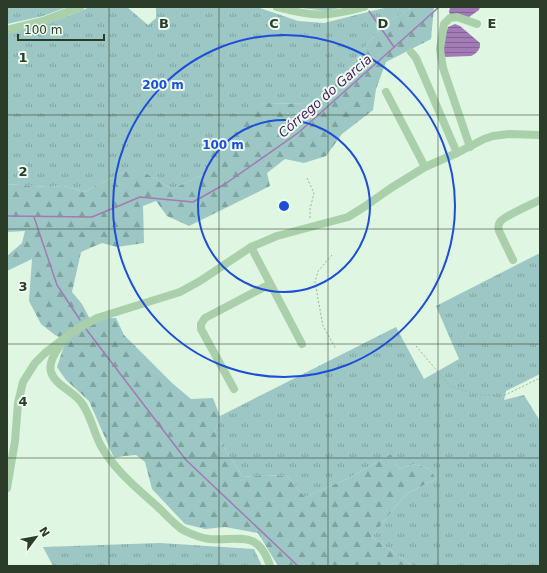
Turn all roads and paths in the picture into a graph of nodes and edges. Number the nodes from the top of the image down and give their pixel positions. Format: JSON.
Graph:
{"nodes":[{"id":1,"x":80,"y":7,"type":"edge"},
{"id":2,"x":277,"y":7,"type":"edge"},
{"id":3,"x":364,"y":7,"type":"edge"},
{"id":4,"x":477,"y":24,"type":"dead end"},
{"id":5,"x":7,"y":30,"type":"edge"},
{"id":6,"x":411,"y":52,"type":"dead end"},
{"id":7,"x":386,"y":92,"type":"dead end"},
{"id":8,"x":540,"y":135,"type":"edge"},
{"id":9,"x":470,"y":146,"type":"junction"},
{"id":10,"x":457,"y":153,"type":"junction"},
{"id":11,"x":425,"y":167,"type":"junction"},
{"id":12,"x":308,"y":178,"type":"dead end"},
{"id":13,"x":540,"y":200,"type":"edge"},
{"id":14,"x":310,"y":227,"type":"junction"},
{"id":15,"x":251,"y":247,"type":"junction"},
{"id":16,"x":332,"y":255,"type":"dead end"},
{"id":17,"x":513,"y":260,"type":"dead end"},
{"id":18,"x":270,"y":284,"type":"junction"},
{"id":19,"x":63,"y":339,"type":"junction"},
{"id":20,"x":302,"y":344,"type":"dead end"},
{"id":21,"x":416,"y":346,"type":"dead end"},
{"id":22,"x":336,"y":349,"type":"dead end"},
{"id":23,"x":540,"y":378,"type":"edge"},
{"id":24,"x":234,"y":389,"type":"dead end"},
{"id":25,"x":7,"y":488,"type":"edge"},
{"id":26,"x":270,"y":566,"type":"edge"}],
"edges":[{"from":1,"to":5,"type":"street"},
{"from":2,"to":3,"type":"street"},
{"from":4,"to":9,"type":"street"},
{"from":6,"to":10,"type":"street"},
{"from":7,"to":11,"type":"street"},
{"from":8,"to":9,"type":"street"},
{"from":9,"to":10,"type":"street"},
{"from":10,"to":11,"type":"street"},
{"from":11,"to":14,"type":"street"},
{"from":12,"to":14,"type":"path"},
{"from":13,"to":17,"type":"street"},
{"from":14,"to":15,"type":"street"},
{"from":15,"to":18,"type":"street"},
{"from":15,"to":19,"type":"street"},
{"from":16,"to":22,"type":"path"},
{"from":18,"to":20,"type":"street"},
{"from":18,"to":24,"type":"street"},
{"from":19,"to":25,"type":"street"},
{"from":19,"to":26,"type":"street"},
{"from":21,"to":23,"type":"path"}]}
